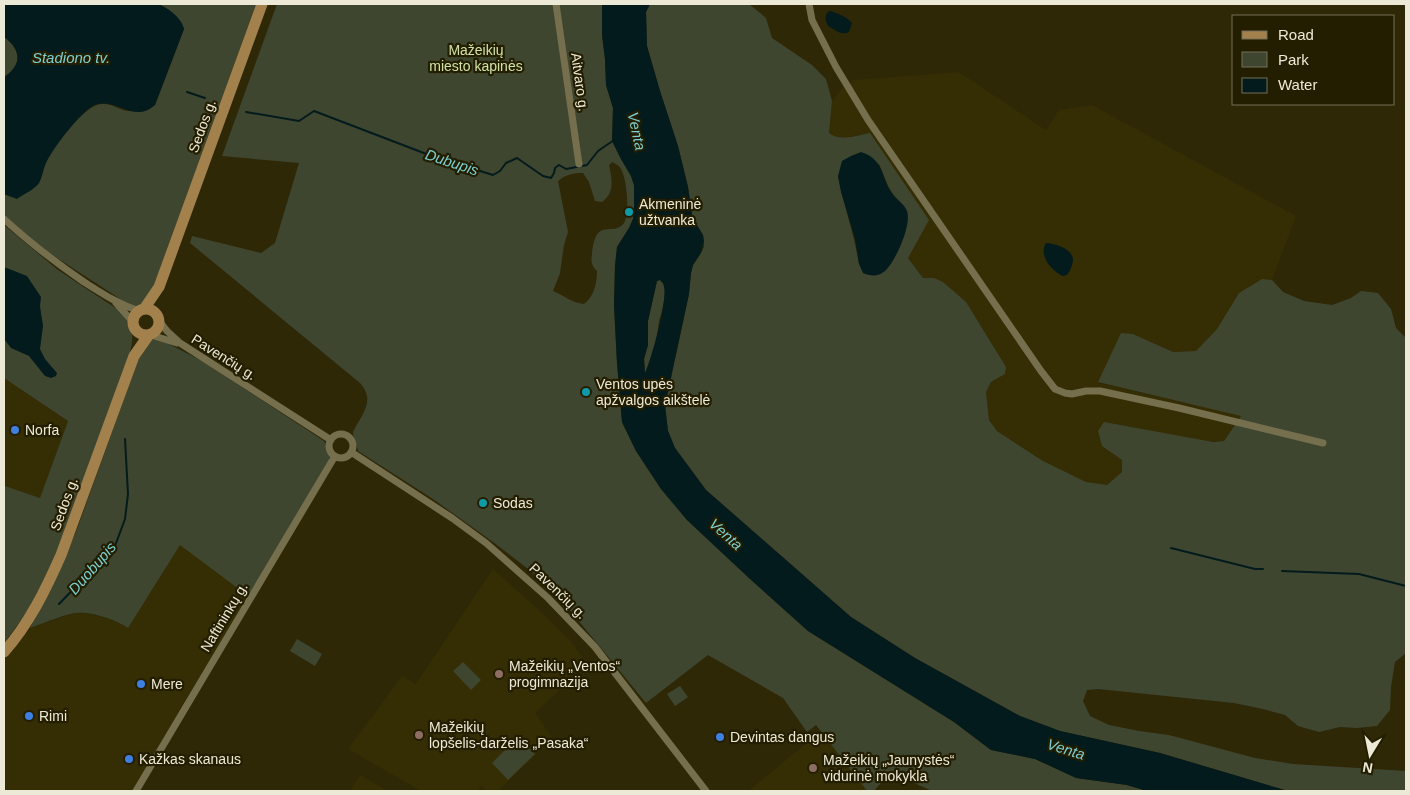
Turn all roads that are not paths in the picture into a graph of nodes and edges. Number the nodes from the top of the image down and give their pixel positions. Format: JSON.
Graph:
{"nodes":[{"id":1,"x":262,"y":4,"type":"edge"},
{"id":2,"x":556,"y":4,"type":"edge"},
{"id":3,"x":809,"y":4,"type":"edge"},
{"id":4,"x":579,"y":164,"type":"dead end"},
{"id":5,"x":4,"y":219,"type":"edge"},
{"id":6,"x":159,"y":287,"type":"junction"},
{"id":7,"x":116,"y":302,"type":"junction"},
{"id":8,"x":142,"y":310,"type":"junction"},
{"id":9,"x":159,"y":318,"type":"junction"},
{"id":10,"x":134,"y":326,"type":"junction"},
{"id":11,"x":150,"y":335,"type":"junction"},
{"id":12,"x":180,"y":343,"type":"junction"},
{"id":13,"x":134,"y":356,"type":"junction"},
{"id":14,"x":331,"y":440,"type":"junction"},
{"id":15,"x":1322,"y":443,"type":"dead end"},
{"id":16,"x":351,"y":452,"type":"junction"},
{"id":17,"x":335,"y":456,"type":"junction"},
{"id":18,"x":4,"y":652,"type":"edge"},
{"id":19,"x":136,"y":791,"type":"edge"},
{"id":20,"x":706,"y":791,"type":"edge"}],
"edges":[{"from":1,"to":6,"type":"main road","name":"Sedos g."},
{"from":2,"to":4,"type":"street","name":"Aitvaro g."},
{"from":3,"to":15,"type":"street"},
{"from":5,"to":7,"type":"street"},
{"from":6,"to":8,"type":"main road","name":"Sedos g."},
{"from":6,"to":9,"type":"main road","name":"Sedos g."},
{"from":7,"to":8,"type":"street"},
{"from":7,"to":10,"type":"street"},
{"from":8,"to":9,"type":"main road"},
{"from":8,"to":10,"type":"main road"},
{"from":9,"to":11,"type":"main road"},
{"from":9,"to":12,"type":"street","name":"Pavenčių g."},
{"from":10,"to":11,"type":"main road"},
{"from":10,"to":13,"type":"main road","name":"Sedos g."},
{"from":11,"to":12,"type":"street","name":"Pavenčių g."},
{"from":11,"to":13,"type":"main road","name":"Sedos g."},
{"from":12,"to":14,"type":"street","name":"Pavenčių g."},
{"from":13,"to":18,"type":"main road","name":"Sedos g."},
{"from":14,"to":16,"type":"street"},
{"from":14,"to":17,"type":"street"},
{"from":16,"to":17,"type":"street"},
{"from":16,"to":20,"type":"street","name":"Pavenčių g."},
{"from":17,"to":19,"type":"street","name":"Naftininkų g."}]}
